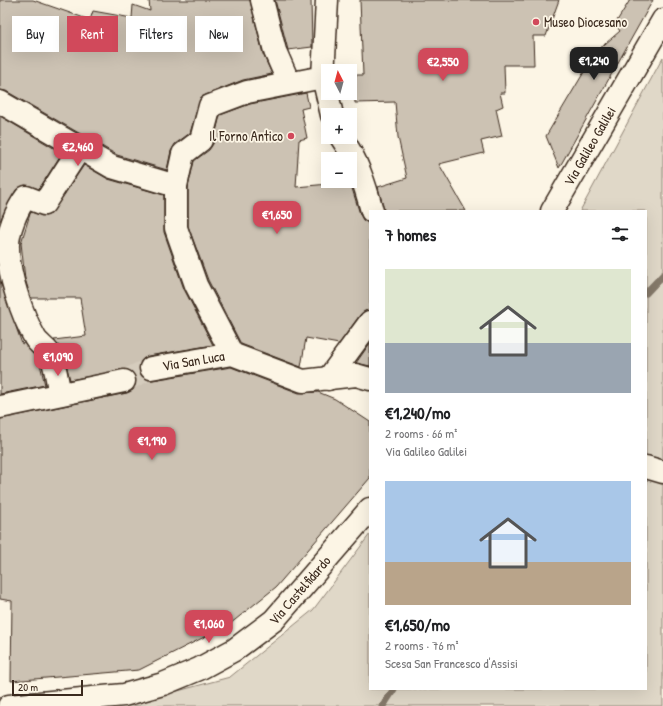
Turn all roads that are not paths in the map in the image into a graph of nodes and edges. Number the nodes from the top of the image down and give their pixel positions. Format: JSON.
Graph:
{"nodes":[{"id":1,"x":262,"y":0,"type":"edge"},
{"id":2,"x":327,"y":0,"type":"edge"},
{"id":3,"x":663,"y":20,"type":"edge"},
{"id":4,"x":324,"y":64,"type":"edge"},
{"id":5,"x":321,"y":77,"type":"edge"},
{"id":6,"x":283,"y":85,"type":"junction"},
{"id":7,"x":0,"y":102,"type":"edge"},
{"id":8,"x":346,"y":144,"type":"edge"},
{"id":9,"x":80,"y":148,"type":"junction"},
{"id":10,"x":176,"y":186,"type":"junction"},
{"id":11,"x":372,"y":210,"type":"edge"},
{"id":12,"x":553,"y":210,"type":"edge"},
{"id":13,"x":369,"y":323,"type":"edge"},
{"id":14,"x":232,"y":354,"type":"junction"},
{"id":15,"x":151,"y":368,"type":"tunnel mouth"},
{"id":16,"x":328,"y":379,"type":"junction"},
{"id":17,"x":369,"y":379,"type":"edge"},
{"id":18,"x":124,"y":381,"type":"tunnel mouth"},
{"id":19,"x":60,"y":394,"type":"junction"},
{"id":20,"x":0,"y":407,"type":"edge"},
{"id":21,"x":647,"y":466,"type":"edge"},
{"id":22,"x":663,"y":472,"type":"edge"},
{"id":23,"x":369,"y":510,"type":"edge"},
{"id":24,"x":9,"y":706,"type":"edge"}],
"edges":[{"from":1,"to":6,"type":"street"},
{"from":2,"to":4,"type":"street"},
{"from":3,"to":12,"type":"street","name":"Via Galileo Galilei"},
{"from":5,"to":6,"type":"street"},
{"from":6,"to":10,"type":"street"},
{"from":7,"to":9,"type":"street"},
{"from":8,"to":11,"type":"street"},
{"from":9,"to":10,"type":"street"},
{"from":9,"to":19,"type":"street"},
{"from":10,"to":14,"type":"street"},
{"from":13,"to":16,"type":"street"},
{"from":14,"to":15,"type":"street","name":"Via San Luca"},
{"from":14,"to":16,"type":"street","name":"Via San Luca"},
{"from":16,"to":17,"type":"street"},
{"from":18,"to":19,"type":"street"},
{"from":19,"to":20,"type":"street"},
{"from":21,"to":22,"type":"street"},
{"from":23,"to":24,"type":"street","name":"Via Castelfidardo"}]}
